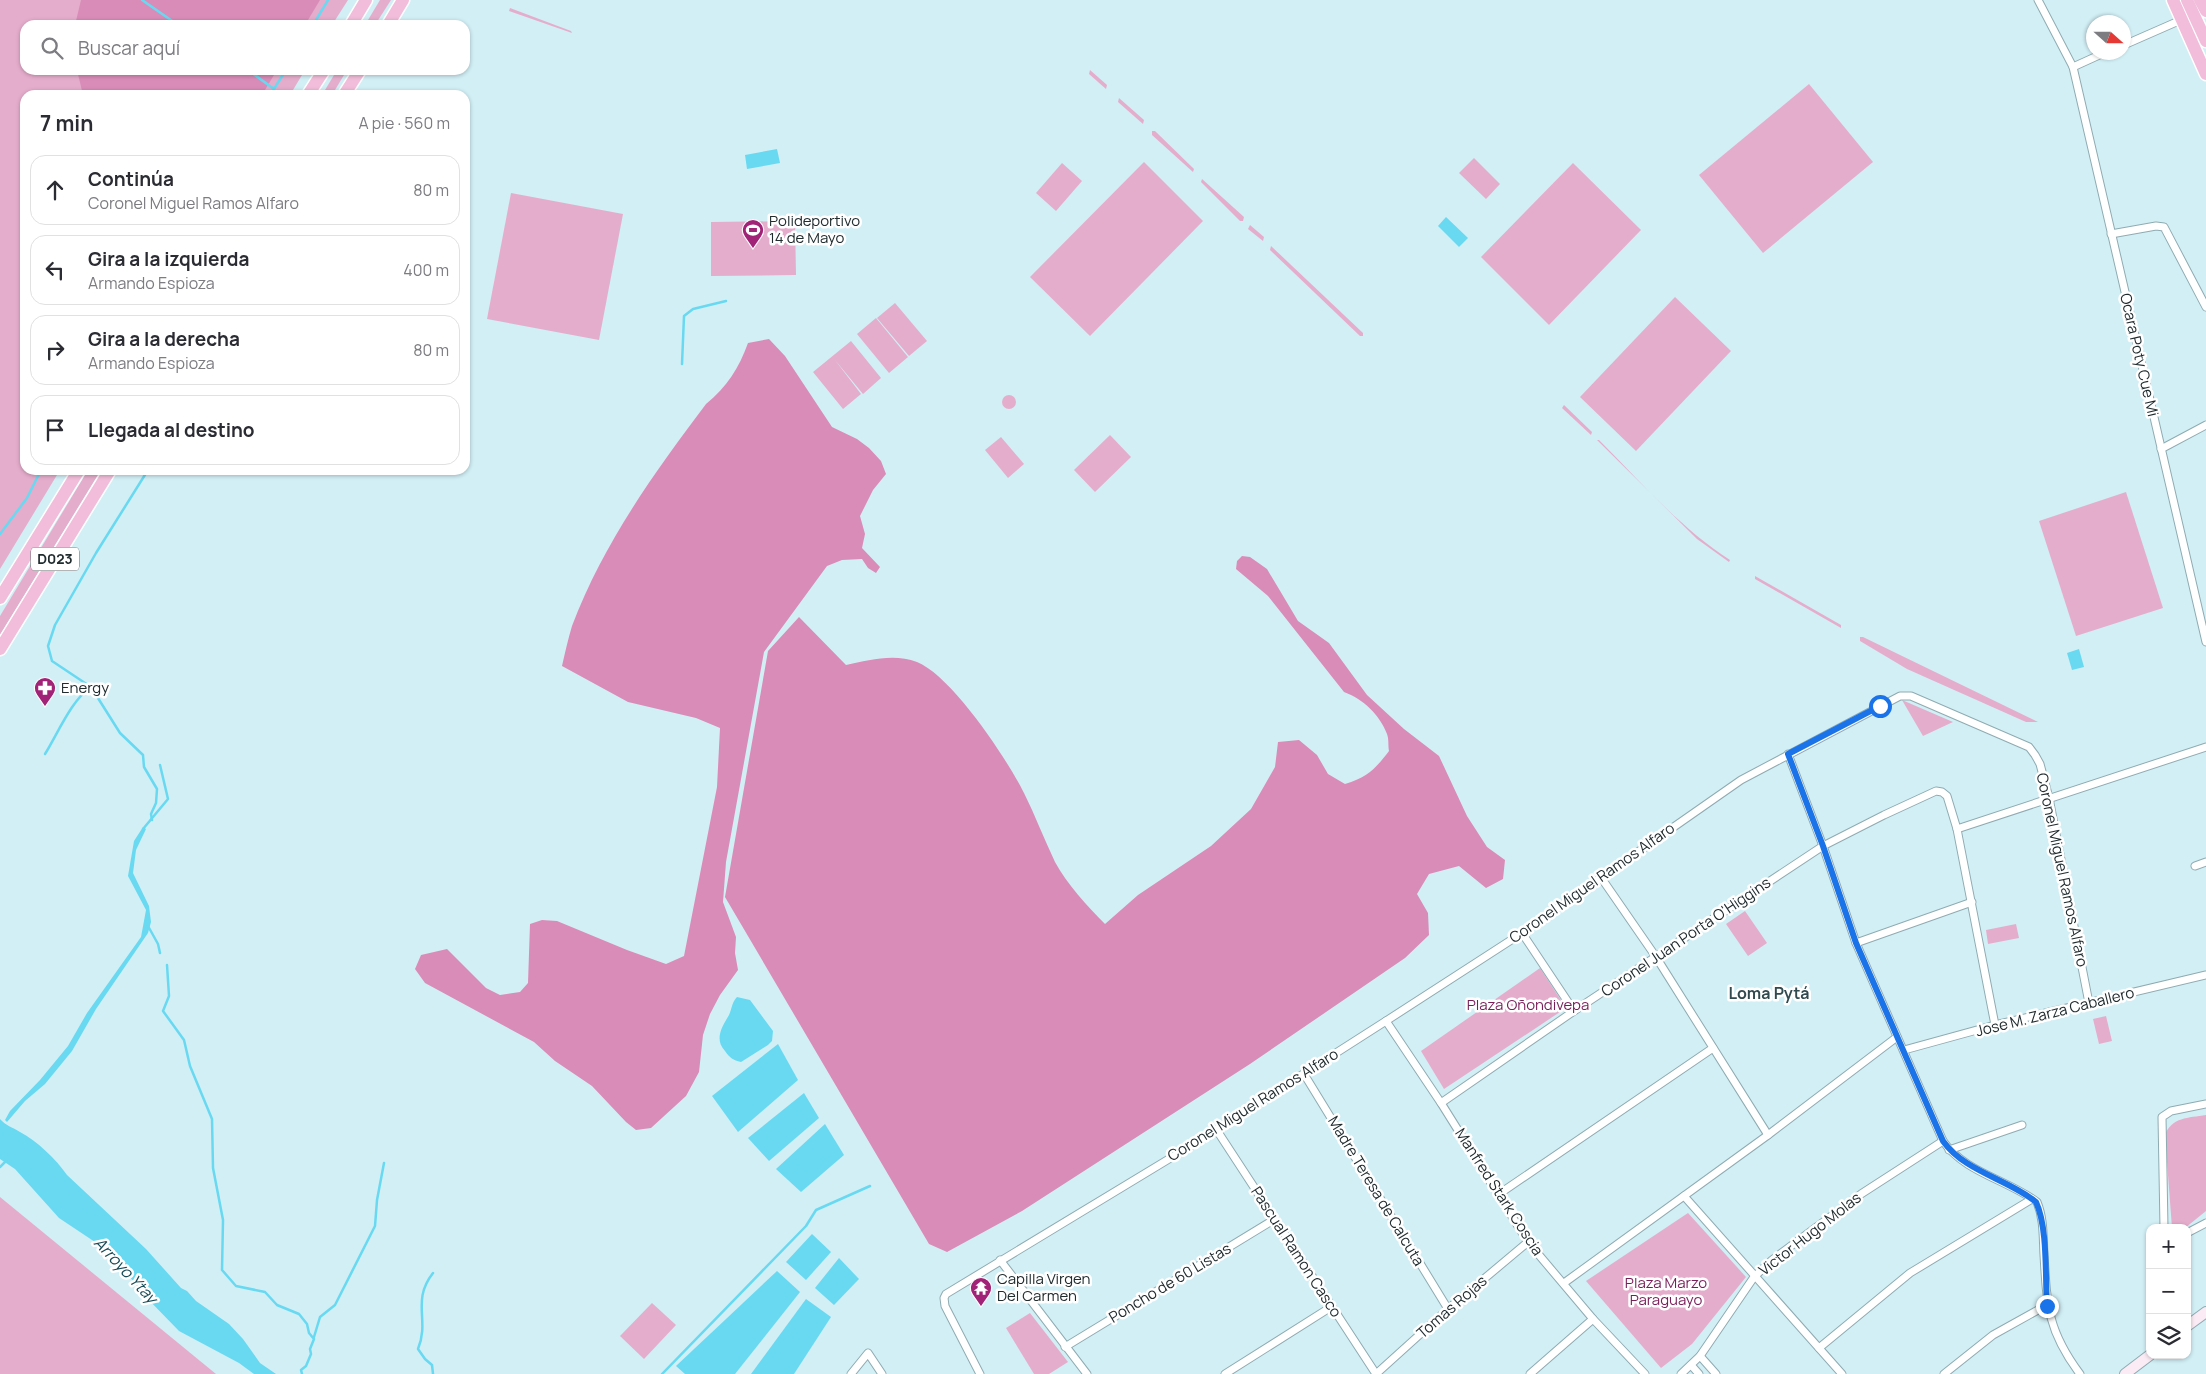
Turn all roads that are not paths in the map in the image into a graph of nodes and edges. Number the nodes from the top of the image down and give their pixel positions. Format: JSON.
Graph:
{"nodes":[{"id":1,"x":366,"y":0,"type":"edge"},
{"id":2,"x":403,"y":0,"type":"edge"},
{"id":3,"x":407,"y":0,"type":"edge"},
{"id":4,"x":2038,"y":0,"type":"edge"},
{"id":5,"x":2173,"y":0,"type":"edge"},
{"id":6,"x":2187,"y":0,"type":"edge"},
{"id":7,"x":2200,"y":0,"type":"edge"},
{"id":8,"x":2206,"y":11,"type":"edge"},
{"id":9,"x":354,"y":20,"type":"edge"},
{"id":10,"x":391,"y":20,"type":"edge"},
{"id":11,"x":2181,"y":20,"type":"junction"},
{"id":12,"x":2206,"y":41,"type":"edge"},
{"id":13,"x":2131,"y":42,"type":"edge"},
{"id":14,"x":2088,"y":60,"type":"edge"},
{"id":15,"x":2073,"y":67,"type":"junction"},
{"id":16,"x":2206,"y":74,"type":"edge"},
{"id":17,"x":321,"y":75,"type":"edge"},
{"id":18,"x":357,"y":75,"type":"edge"},
{"id":19,"x":311,"y":90,"type":"edge"},
{"id":20,"x":347,"y":90,"type":"edge"},
{"id":21,"x":2111,"y":234,"type":"junction"},
{"id":22,"x":2206,"y":307,"type":"edge"},
{"id":23,"x":2206,"y":425,"type":"edge"},
{"id":24,"x":2161,"y":448,"type":"junction"},
{"id":25,"x":76,"y":475,"type":"edge"},
{"id":26,"x":107,"y":475,"type":"edge"},
{"id":27,"x":0,"y":598,"type":"edge"},
{"id":28,"x":2206,"y":642,"type":"edge"},
{"id":29,"x":0,"y":649,"type":"edge"},
{"id":30,"x":2206,"y":747,"type":"edge"},
{"id":31,"x":1788,"y":754,"type":"junction"},
{"id":32,"x":2049,"y":798,"type":"junction"},
{"id":33,"x":1957,"y":829,"type":"junction"},
{"id":34,"x":1823,"y":846,"type":"junction"},
{"id":35,"x":2206,"y":862,"type":"edge"},
{"id":36,"x":2195,"y":866,"type":"dead end"},
{"id":37,"x":1600,"y":876,"type":"junction"},
{"id":38,"x":1972,"y":902,"type":"junction"},
{"id":39,"x":1522,"y":933,"type":"junction"},
{"id":40,"x":1856,"y":943,"type":"junction"},
{"id":41,"x":1656,"y":958,"type":"junction"},
{"id":42,"x":2206,"y":975,"type":"edge"},
{"id":43,"x":2089,"y":1003,"type":"junction"},
{"id":44,"x":1574,"y":1011,"type":"junction"},
{"id":45,"x":1386,"y":1021,"type":"junction"},
{"id":46,"x":1995,"y":1025,"type":"junction"},
{"id":47,"x":1897,"y":1037,"type":"junction"},
{"id":48,"x":1713,"y":1048,"type":"junction"},
{"id":49,"x":1904,"y":1050,"type":"junction"},
{"id":50,"x":1304,"y":1074,"type":"junction"},
{"id":51,"x":1441,"y":1103,"type":"junction"},
{"id":52,"x":2206,"y":1104,"type":"edge"},
{"id":53,"x":2022,"y":1125,"type":"dead end"},
{"id":54,"x":1216,"y":1129,"type":"junction"},
{"id":55,"x":1768,"y":1135,"type":"junction"},
{"id":56,"x":1943,"y":1141,"type":"junction"},
{"id":57,"x":1949,"y":1150,"type":"junction"},
{"id":58,"x":1499,"y":1194,"type":"junction"},
{"id":59,"x":1684,"y":1196,"type":"junction"},
{"id":60,"x":2032,"y":1199,"type":"junction"},
{"id":61,"x":1275,"y":1219,"type":"junction"},
{"id":62,"x":2206,"y":1223,"type":"edge"},
{"id":63,"x":2164,"y":1224,"type":"edge"},
{"id":64,"x":2191,"y":1231,"type":"edge"},
{"id":65,"x":1528,"y":1242,"type":"junction"},
{"id":66,"x":1000,"y":1260,"type":"junction"},
{"id":67,"x":1754,"y":1277,"type":"junction"},
{"id":68,"x":1564,"y":1283,"type":"junction"},
{"id":69,"x":2047,"y":1306,"type":"junction"},
{"id":70,"x":1331,"y":1307,"type":"junction"},
{"id":71,"x":1448,"y":1309,"type":"junction"},
{"id":72,"x":2206,"y":1312,"type":"edge"},
{"id":73,"x":1593,"y":1318,"type":"junction"},
{"id":74,"x":2191,"y":1323,"type":"edge"},
{"id":75,"x":1065,"y":1347,"type":"junction"},
{"id":76,"x":1819,"y":1348,"type":"junction"},
{"id":77,"x":1700,"y":1356,"type":"junction"},
{"id":78,"x":2146,"y":1358,"type":"edge"},
{"id":79,"x":1691,"y":1365,"type":"junction"},
{"id":80,"x":852,"y":1374,"type":"edge"},
{"id":81,"x":882,"y":1374,"type":"edge"},
{"id":82,"x":980,"y":1374,"type":"edge"},
{"id":83,"x":1087,"y":1374,"type":"edge"},
{"id":84,"x":1225,"y":1374,"type":"edge"},
{"id":85,"x":1376,"y":1374,"type":"edge"},
{"id":86,"x":1530,"y":1374,"type":"edge"},
{"id":87,"x":1645,"y":1374,"type":"edge"},
{"id":88,"x":1681,"y":1374,"type":"edge"},
{"id":89,"x":1699,"y":1374,"type":"edge"},
{"id":90,"x":1716,"y":1374,"type":"edge"},
{"id":91,"x":1842,"y":1374,"type":"edge"},
{"id":92,"x":1944,"y":1374,"type":"edge"},
{"id":93,"x":2080,"y":1374,"type":"edge"},
{"id":94,"x":2125,"y":1374,"type":"edge"}],
"edges":[{"from":1,"to":9,"type":"highway"},
{"from":2,"to":10,"type":"highway"},
{"from":3,"to":10,"type":"highway"},
{"from":4,"to":15,"type":"street","name":"Ocara Poty Cue Mi"},
{"from":5,"to":11,"type":"highway"},
{"from":6,"to":12,"type":"highway"},
{"from":7,"to":8,"type":"highway"},
{"from":11,"to":13,"type":"street"},
{"from":11,"to":16,"type":"highway"},
{"from":14,"to":15,"type":"street"},
{"from":15,"to":21,"type":"street","name":"Ocara Poty Cue Mi"},
{"from":17,"to":19,"type":"highway"},
{"from":18,"to":20,"type":"highway"},
{"from":21,"to":22,"type":"street"},
{"from":21,"to":24,"type":"street","name":"Ocara Poty Cue Mi"},
{"from":23,"to":24,"type":"street"},
{"from":24,"to":28,"type":"street","name":"Ocara Poty Cue Mi"},
{"from":25,"to":27,"type":"highway","number":"D023"},
{"from":26,"to":29,"type":"highway","number":"D023"},
{"from":30,"to":32,"type":"street"},
{"from":31,"to":32,"type":"street","name":"Coronel Miguel Ramos Alfaro"},
{"from":31,"to":34,"type":"street"},
{"from":31,"to":37,"type":"street","name":"Coronel Miguel Ramos Alfaro"},
{"from":32,"to":33,"type":"street"},
{"from":32,"to":43,"type":"street","name":"Coronel Miguel Ramos Alfaro"},
{"from":33,"to":34,"type":"street","name":"Coronel Juan Porta O'Higgins"},
{"from":33,"to":38,"type":"street"},
{"from":34,"to":40,"type":"street"},
{"from":34,"to":41,"type":"street","name":"Coronel Juan Porta O'Higgins"},
{"from":35,"to":36,"type":"street"},
{"from":37,"to":39,"type":"street","name":"Coronel Miguel Ramos Alfaro"},
{"from":37,"to":41,"type":"street"},
{"from":38,"to":40,"type":"street"},
{"from":38,"to":46,"type":"street"},
{"from":39,"to":44,"type":"street"},
{"from":39,"to":45,"type":"street","name":"Coronel Miguel Ramos Alfaro"},
{"from":40,"to":47,"type":"street"},
{"from":41,"to":44,"type":"street","name":"Coronel Juan Porta O'Higgins"},
{"from":41,"to":48,"type":"street"},
{"from":42,"to":43,"type":"street","name":"Jose M. Zarza Caballero"},
{"from":43,"to":46,"type":"street","name":"Jose M. Zarza Caballero"},
{"from":44,"to":51,"type":"street","name":"Coronel Juan Porta O'Higgins"},
{"from":45,"to":50,"type":"street","name":"Coronel Miguel Ramos Alfaro"},
{"from":45,"to":51,"type":"street","name":"Manfred Stark Coscia"},
{"from":46,"to":49,"type":"street","name":"Jose M. Zarza Caballero"},
{"from":47,"to":49,"type":"street"},
{"from":47,"to":55,"type":"street"},
{"from":48,"to":55,"type":"street"},
{"from":48,"to":58,"type":"street"},
{"from":49,"to":56,"type":"street"},
{"from":50,"to":54,"type":"street","name":"Coronel Miguel Ramos Alfaro"},
{"from":50,"to":71,"type":"street","name":"Madre Teresa de Calcuta"},
{"from":51,"to":58,"type":"street","name":"Manfred Stark Coscia"},
{"from":52,"to":63,"type":"street"},
{"from":53,"to":57,"type":"street"},
{"from":54,"to":61,"type":"street","name":"Pascual Ramon Casco"},
{"from":54,"to":66,"type":"street","name":"Coronel Miguel Ramos Alfaro"},
{"from":55,"to":59,"type":"street"},
{"from":56,"to":57,"type":"street"},
{"from":56,"to":67,"type":"street","name":"Victor Hugo Molas"},
{"from":57,"to":60,"type":"street"},
{"from":58,"to":65,"type":"street","name":"Manfred Stark Coscia"},
{"from":59,"to":67,"type":"street"},
{"from":59,"to":68,"type":"street"},
{"from":60,"to":69,"type":"street"},
{"from":60,"to":76,"type":"street"},
{"from":61,"to":70,"type":"street","name":"Pascual Ramon Casco"},
{"from":61,"to":75,"type":"street","name":"Poncho de 60 Listas"},
{"from":62,"to":64,"type":"street"},
{"from":65,"to":68,"type":"street","name":"Manfred Stark Coscia"},
{"from":65,"to":71,"type":"street","name":"Tomas Rojas"},
{"from":66,"to":75,"type":"street"},
{"from":66,"to":82,"type":"street","name":"Coronel Miguel Ramos Alfaro"},
{"from":67,"to":76,"type":"street"},
{"from":67,"to":77,"type":"street","name":"Victor Hugo Molas"},
{"from":68,"to":73,"type":"street","name":"Manfred Stark Coscia"},
{"from":69,"to":92,"type":"street"},
{"from":69,"to":93,"type":"street"},
{"from":70,"to":84,"type":"street"},
{"from":70,"to":85,"type":"street","name":"Pascual Ramon Casco"},
{"from":71,"to":85,"type":"street","name":"Tomas Rojas"},
{"from":72,"to":74,"type":"street"},
{"from":73,"to":86,"type":"street"},
{"from":73,"to":87,"type":"street","name":"Manfred Stark Coscia"},
{"from":75,"to":83,"type":"street"},
{"from":76,"to":91,"type":"street"},
{"from":77,"to":79,"type":"street","name":"Victor Hugo Molas"},
{"from":77,"to":90,"type":"street"},
{"from":78,"to":94,"type":"street"},
{"from":79,"to":88,"type":"street","name":"Victor Hugo Molas"},
{"from":79,"to":89,"type":"street"},
{"from":80,"to":81,"type":"street"}]}
